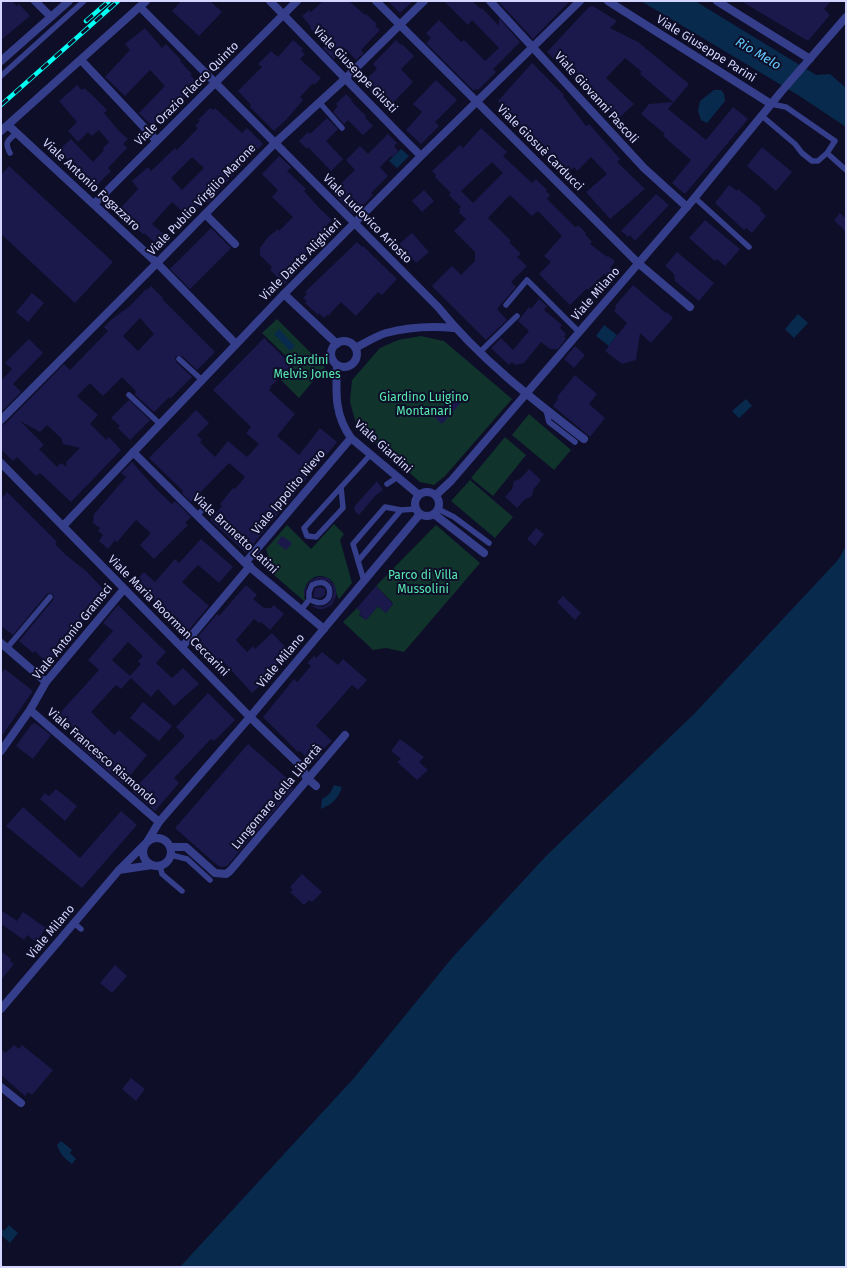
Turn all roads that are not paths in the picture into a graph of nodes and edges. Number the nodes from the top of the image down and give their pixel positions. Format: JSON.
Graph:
{"nodes":[{"id":1,"x":35,"y":1,"type":"edge"},
{"id":2,"x":69,"y":1,"type":"edge"},
{"id":3,"x":84,"y":1,"type":"edge"},
{"id":4,"x":146,"y":1,"type":"edge"},
{"id":5,"x":270,"y":1,"type":"edge"},
{"id":6,"x":297,"y":1,"type":"edge"},
{"id":7,"x":376,"y":1,"type":"edge"},
{"id":8,"x":424,"y":1,"type":"edge"},
{"id":9,"x":490,"y":1,"type":"edge"},
{"id":10,"x":580,"y":1,"type":"edge"},
{"id":11,"x":608,"y":1,"type":"edge"},
{"id":12,"x":717,"y":1,"type":"edge"},
{"id":13,"x":140,"y":7,"type":"junction"},
{"id":14,"x":283,"y":14,"type":"junction"},
{"id":15,"x":51,"y":17,"type":"junction"},
{"id":16,"x":846,"y":17,"type":"edge"},
{"id":17,"x":400,"y":25,"type":"junction"},
{"id":18,"x":533,"y":47,"type":"junction"},
{"id":19,"x":810,"y":58,"type":"junction"},
{"id":20,"x":81,"y":60,"type":"junction"},
{"id":21,"x":1,"y":62,"type":"edge"},
{"id":22,"x":1,"y":76,"type":"edge"},
{"id":23,"x":346,"y":78,"type":"junction"},
{"id":24,"x":215,"y":83,"type":"junction"},
{"id":25,"x":319,"y":102,"type":"junction"},
{"id":26,"x":476,"y":102,"type":"junction"},
{"id":27,"x":771,"y":104,"type":"junction"},
{"id":28,"x":762,"y":116,"type":"junction"},
{"id":29,"x":8,"y":125,"type":"junction"},
{"id":30,"x":342,"y":128,"type":"dead end"},
{"id":31,"x":1,"y":131,"type":"edge"},
{"id":32,"x":17,"y":133,"type":"junction"},
{"id":33,"x":157,"y":141,"type":"junction"},
{"id":34,"x":275,"y":143,"type":"junction"},
{"id":35,"x":10,"y":153,"type":"dead end"},
{"id":36,"x":827,"y":153,"type":"junction"},
{"id":37,"x":421,"y":156,"type":"junction"},
{"id":38,"x":846,"y":170,"type":"edge"},
{"id":39,"x":695,"y":198,"type":"junction"},
{"id":40,"x":94,"y":204,"type":"junction"},
{"id":41,"x":687,"y":207,"type":"junction"},
{"id":42,"x":205,"y":214,"type":"junction"},
{"id":43,"x":354,"y":223,"type":"junction"},
{"id":44,"x":235,"y":244,"type":"dead end"},
{"id":45,"x":749,"y":247,"type":"dead end"},
{"id":46,"x":157,"y":263,"type":"junction"},
{"id":47,"x":638,"y":263,"type":"junction"},
{"id":48,"x":284,"y":294,"type":"junction"},
{"id":49,"x":506,"y":305,"type":"dead end"},
{"id":50,"x":690,"y":307,"type":"dead end"},
{"id":51,"x":518,"y":316,"type":"dead end"},
{"id":52,"x":454,"y":328,"type":"junction"},
{"id":53,"x":580,"y":332,"type":"junction"},
{"id":54,"x":236,"y":344,"type":"junction"},
{"id":55,"x":337,"y":344,"type":"junction"},
{"id":56,"x":355,"y":348,"type":"junction"},
{"id":57,"x":480,"y":352,"type":"junction"},
{"id":58,"x":179,"y":359,"type":"dead end"},
{"id":59,"x":337,"y":365,"type":"junction"},
{"id":60,"x":202,"y":380,"type":"junction"},
{"id":61,"x":129,"y":394,"type":"dead end"},
{"id":62,"x":526,"y":395,"type":"junction"},
{"id":63,"x":546,"y":410,"type":"junction"},
{"id":64,"x":1,"y":420,"type":"edge"},
{"id":65,"x":160,"y":424,"type":"junction"},
{"id":66,"x":351,"y":438,"type":"junction"},
{"id":67,"x":584,"y":439,"type":"dead end"},
{"id":68,"x":575,"y":442,"type":"dead end"},
{"id":69,"x":133,"y":452,"type":"junction"},
{"id":70,"x":371,"y":454,"type":"junction"},
{"id":71,"x":1,"y":463,"type":"edge"},
{"id":72,"x":398,"y":478,"type":"junction"},
{"id":73,"x":387,"y":484,"type":"dead end"},
{"id":74,"x":341,"y":487,"type":"junction"},
{"id":75,"x":419,"y":495,"type":"junction"},
{"id":76,"x":436,"y":495,"type":"junction"},
{"id":77,"x":401,"y":510,"type":"junction"},
{"id":78,"x":418,"y":512,"type":"junction"},
{"id":79,"x":436,"y":512,"type":"junction"},
{"id":80,"x":63,"y":526,"type":"junction"},
{"id":81,"x":489,"y":543,"type":"dead end"},
{"id":82,"x":484,"y":553,"type":"dead end"},
{"id":83,"x":358,"y":561,"type":"junction"},
{"id":84,"x":247,"y":565,"type":"junction"},
{"id":85,"x":364,"y":581,"type":"junction"},
{"id":86,"x":124,"y":589,"type":"junction"},
{"id":87,"x":50,"y":597,"type":"dead end"},
{"id":88,"x":313,"y":601,"type":"dead end"},
{"id":89,"x":301,"y":610,"type":"junction"},
{"id":90,"x":324,"y":629,"type":"junction"},
{"id":91,"x":4,"y":645,"type":"edge"},
{"id":92,"x":182,"y":647,"type":"junction"},
{"id":93,"x":46,"y":682,"type":"junction"},
{"id":94,"x":30,"y":710,"type":"junction"},
{"id":95,"x":250,"y":717,"type":"junction"},
{"id":96,"x":345,"y":735,"type":"dead end"},
{"id":97,"x":1,"y":751,"type":"edge"},
{"id":98,"x":308,"y":779,"type":"junction"},
{"id":99,"x":316,"y":786,"type":"dead end"},
{"id":100,"x":159,"y":822,"type":"junction"},
{"id":101,"x":164,"y":839,"type":"junction"},
{"id":102,"x":147,"y":842,"type":"junction"},
{"id":103,"x":171,"y":851,"type":"junction"},
{"id":104,"x":156,"y":865,"type":"junction"},
{"id":105,"x":118,"y":870,"type":"junction"},
{"id":106,"x":210,"y":880,"type":"dead end"},
{"id":107,"x":182,"y":890,"type":"dead end"},
{"id":108,"x":74,"y":923,"type":"junction"},
{"id":109,"x":80,"y":929,"type":"dead end"},
{"id":110,"x":1,"y":1009,"type":"edge"},
{"id":111,"x":1,"y":1087,"type":"edge"},
{"id":112,"x":20,"y":1103,"type":"dead end"}],
"edges":[{"from":1,"to":15,"type":"street"},
{"from":2,"to":15,"type":"street"},
{"from":3,"to":22,"type":"lane"},
{"from":4,"to":13,"type":"street"},
{"from":5,"to":14,"type":"street","name":"Viale Giuseppe Giusti"},
{"from":6,"to":14,"type":"street","name":"Viale Orazio Flacco Quinto"},
{"from":7,"to":17,"type":"street","name":"Viale Giosuè Carducci"},
{"from":8,"to":17,"type":"street","name":"Viale Publio Virgilio Marone"},
{"from":9,"to":18,"type":"street","name":"Viale Giovanni Pascoli"},
{"from":10,"to":18,"type":"street","name":"Viale Dante Alighieri"},
{"from":11,"to":27,"type":"street","name":"Viale Giuseppe Parini"},
{"from":12,"to":19,"type":"street"},
{"from":13,"to":20,"type":"street"},
{"from":13,"to":24,"type":"street","name":"Viale Ludovico Ariosto"},
{"from":14,"to":23,"type":"street","name":"Viale Giuseppe Giusti"},
{"from":14,"to":24,"type":"street","name":"Viale Orazio Flacco Quinto"},
{"from":15,"to":21,"type":"street"},
{"from":16,"to":19,"type":"street","name":"Viale Milano"},
{"from":17,"to":23,"type":"street","name":"Viale Publio Virgilio Marone"},
{"from":17,"to":26,"type":"street","name":"Viale Giosuè Carducci"},
{"from":18,"to":26,"type":"street","name":"Viale Dante Alighieri"},
{"from":18,"to":41,"type":"street","name":"Viale Giovanni Pascoli"},
{"from":19,"to":27,"type":"street","name":"Viale Milano"},
{"from":20,"to":29,"type":"street"},
{"from":20,"to":33,"type":"street"},
{"from":23,"to":25,"type":"street","name":"Viale Publio Virgilio Marone"},
{"from":23,"to":37,"type":"street","name":"Viale Giuseppe Giusti"},
{"from":24,"to":33,"type":"street","name":"Viale Orazio Flacco Quinto"},
{"from":24,"to":34,"type":"street","name":"Viale Ludovico Ariosto"},
{"from":25,"to":30,"type":"lane"},
{"from":25,"to":34,"type":"street","name":"Viale Publio Virgilio Marone"},
{"from":26,"to":37,"type":"street","name":"Viale Dante Alighieri"},
{"from":26,"to":47,"type":"street","name":"Viale Giosuè Carducci"},
{"from":27,"to":28,"type":"street","name":"Viale Milano"},
{"from":27,"to":36,"type":"lane"},
{"from":28,"to":36,"type":"lane"},
{"from":28,"to":39,"type":"street","name":"Viale Milano"},
{"from":29,"to":31,"type":"street"},
{"from":29,"to":32,"type":"street","name":"Viale Antonio Fogazzaro"},
{"from":32,"to":35,"type":"lane"},
{"from":32,"to":40,"type":"street","name":"Viale Antonio Fogazzaro"},
{"from":33,"to":40,"type":"street","name":"Viale Orazio Flacco Quinto"},
{"from":34,"to":42,"type":"street","name":"Viale Publio Virgilio Marone"},
{"from":34,"to":43,"type":"street","name":"Viale Ludovico Ariosto"},
{"from":36,"to":38,"type":"lane"},
{"from":37,"to":43,"type":"street","name":"Viale Dante Alighieri"},
{"from":39,"to":41,"type":"street","name":"Viale Milano"},
{"from":39,"to":45,"type":"lane"},
{"from":40,"to":46,"type":"street","name":"Viale Antonio Fogazzaro"},
{"from":41,"to":47,"type":"street","name":"Viale Milano"},
{"from":42,"to":44,"type":"street"},
{"from":42,"to":46,"type":"street","name":"Viale Publio Virgilio Marone"},
{"from":43,"to":48,"type":"street","name":"Viale Dante Alighieri"},
{"from":43,"to":52,"type":"street","name":"Viale Ludovico Ariosto"},
{"from":46,"to":54,"type":"street","name":"Viale Antonio Fogazzaro"},
{"from":46,"to":64,"type":"street","name":"Viale Publio Virgilio Marone"},
{"from":47,"to":50,"type":"street","name":"Viale Giosuè Carducci"},
{"from":47,"to":53,"type":"street","name":"Viale Milano"},
{"from":48,"to":54,"type":"street","name":"Viale Dante Alighieri"},
{"from":48,"to":55,"type":"street"},
{"from":49,"to":53,"type":"lane"},
{"from":51,"to":57,"type":"lane"},
{"from":52,"to":56,"type":"street"},
{"from":52,"to":57,"type":"street","name":"Viale Ludovico Ariosto"},
{"from":53,"to":62,"type":"street","name":"Viale Milano"},
{"from":54,"to":60,"type":"street","name":"Viale Dante Alighieri"},
{"from":55,"to":56,"type":"street"},
{"from":55,"to":59,"type":"street"},
{"from":56,"to":59,"type":"street"},
{"from":57,"to":62,"type":"street","name":"Viale Ludovico Ariosto"},
{"from":58,"to":60,"type":"lane"},
{"from":59,"to":66,"type":"street","name":"Viale Giardini"},
{"from":60,"to":65,"type":"street","name":"Viale Dante Alighieri"},
{"from":61,"to":65,"type":"lane"},
{"from":62,"to":63,"type":"street","name":"Viale Ludovico Ariosto"},
{"from":62,"to":76,"type":"street","name":"Viale Milano"},
{"from":63,"to":67,"type":"street","name":"Viale Ludovico Ariosto"},
{"from":63,"to":68,"type":"lane"},
{"from":65,"to":69,"type":"street","name":"Viale Dante Alighieri"},
{"from":66,"to":70,"type":"street","name":"Viale Giardini"},
{"from":66,"to":84,"type":"street","name":"Viale Ippolito Nievo"},
{"from":69,"to":80,"type":"street","name":"Viale Dante Alighieri"},
{"from":69,"to":84,"type":"street","name":"Viale Brunetto Latini"},
{"from":70,"to":72,"type":"street","name":"Viale Giardini"},
{"from":70,"to":74,"type":"lane"},
{"from":71,"to":80,"type":"street","name":"Viale Maria Boorman Ceccarini"},
{"from":72,"to":73,"type":"lane"},
{"from":72,"to":75,"type":"street","name":"Viale Giardini"},
{"from":74,"to":74,"type":"lane"},
{"from":75,"to":76,"type":"street"},
{"from":75,"to":78,"type":"street"},
{"from":76,"to":79,"type":"street"},
{"from":77,"to":78,"type":"lane"},
{"from":77,"to":83,"type":"lane"},
{"from":77,"to":83,"type":"lane"},
{"from":78,"to":79,"type":"street"},
{"from":78,"to":85,"type":"street","name":"Viale Milano"},
{"from":79,"to":81,"type":"lane"},
{"from":79,"to":82,"type":"street"},
{"from":80,"to":86,"type":"street","name":"Viale Maria Boorman Ceccarini"},
{"from":83,"to":85,"type":"lane"},
{"from":84,"to":89,"type":"street","name":"Viale Brunetto Latini"},
{"from":84,"to":92,"type":"street","name":"Viale Ippolito Nievo"},
{"from":85,"to":90,"type":"street","name":"Viale Milano"},
{"from":86,"to":92,"type":"street","name":"Viale Maria Boorman Ceccarini"},
{"from":86,"to":93,"type":"street","name":"Viale Antonio Gramsci"},
{"from":87,"to":91,"type":"lane"},
{"from":88,"to":89,"type":"lane"},
{"from":89,"to":90,"type":"street","name":"Viale Brunetto Latini"},
{"from":90,"to":95,"type":"street","name":"Viale Milano"},
{"from":91,"to":93,"type":"street"},
{"from":92,"to":95,"type":"street","name":"Viale Maria Boorman Ceccarini"},
{"from":93,"to":94,"type":"street","name":"Viale Antonio Gramsci"},
{"from":94,"to":97,"type":"street","name":"Viale Antonio Gramsci"},
{"from":94,"to":100,"type":"street","name":"Viale Francesco Rismondo"},
{"from":95,"to":98,"type":"street","name":"Viale Maria Boorman Ceccarini"},
{"from":95,"to":100,"type":"street","name":"Viale Milano"},
{"from":96,"to":98,"type":"street","name":"Lungomare della Libertà"},
{"from":98,"to":99,"type":"street","name":"Viale Maria Boorman Ceccarini"},
{"from":98,"to":103,"type":"street","name":"Lungomare della Libertà"},
{"from":100,"to":101,"type":"street"},
{"from":100,"to":102,"type":"street","name":"Viale Milano"},
{"from":101,"to":102,"type":"street"},
{"from":101,"to":103,"type":"street"},
{"from":102,"to":104,"type":"street"},
{"from":102,"to":105,"type":"street","name":"Viale Milano"},
{"from":103,"to":104,"type":"street"},
{"from":103,"to":106,"type":"lane"},
{"from":104,"to":105,"type":"street"},
{"from":104,"to":107,"type":"lane"},
{"from":105,"to":108,"type":"street","name":"Viale Milano"},
{"from":108,"to":109,"type":"lane"},
{"from":108,"to":110,"type":"street","name":"Viale Milano"},
{"from":111,"to":112,"type":"street"}]}
